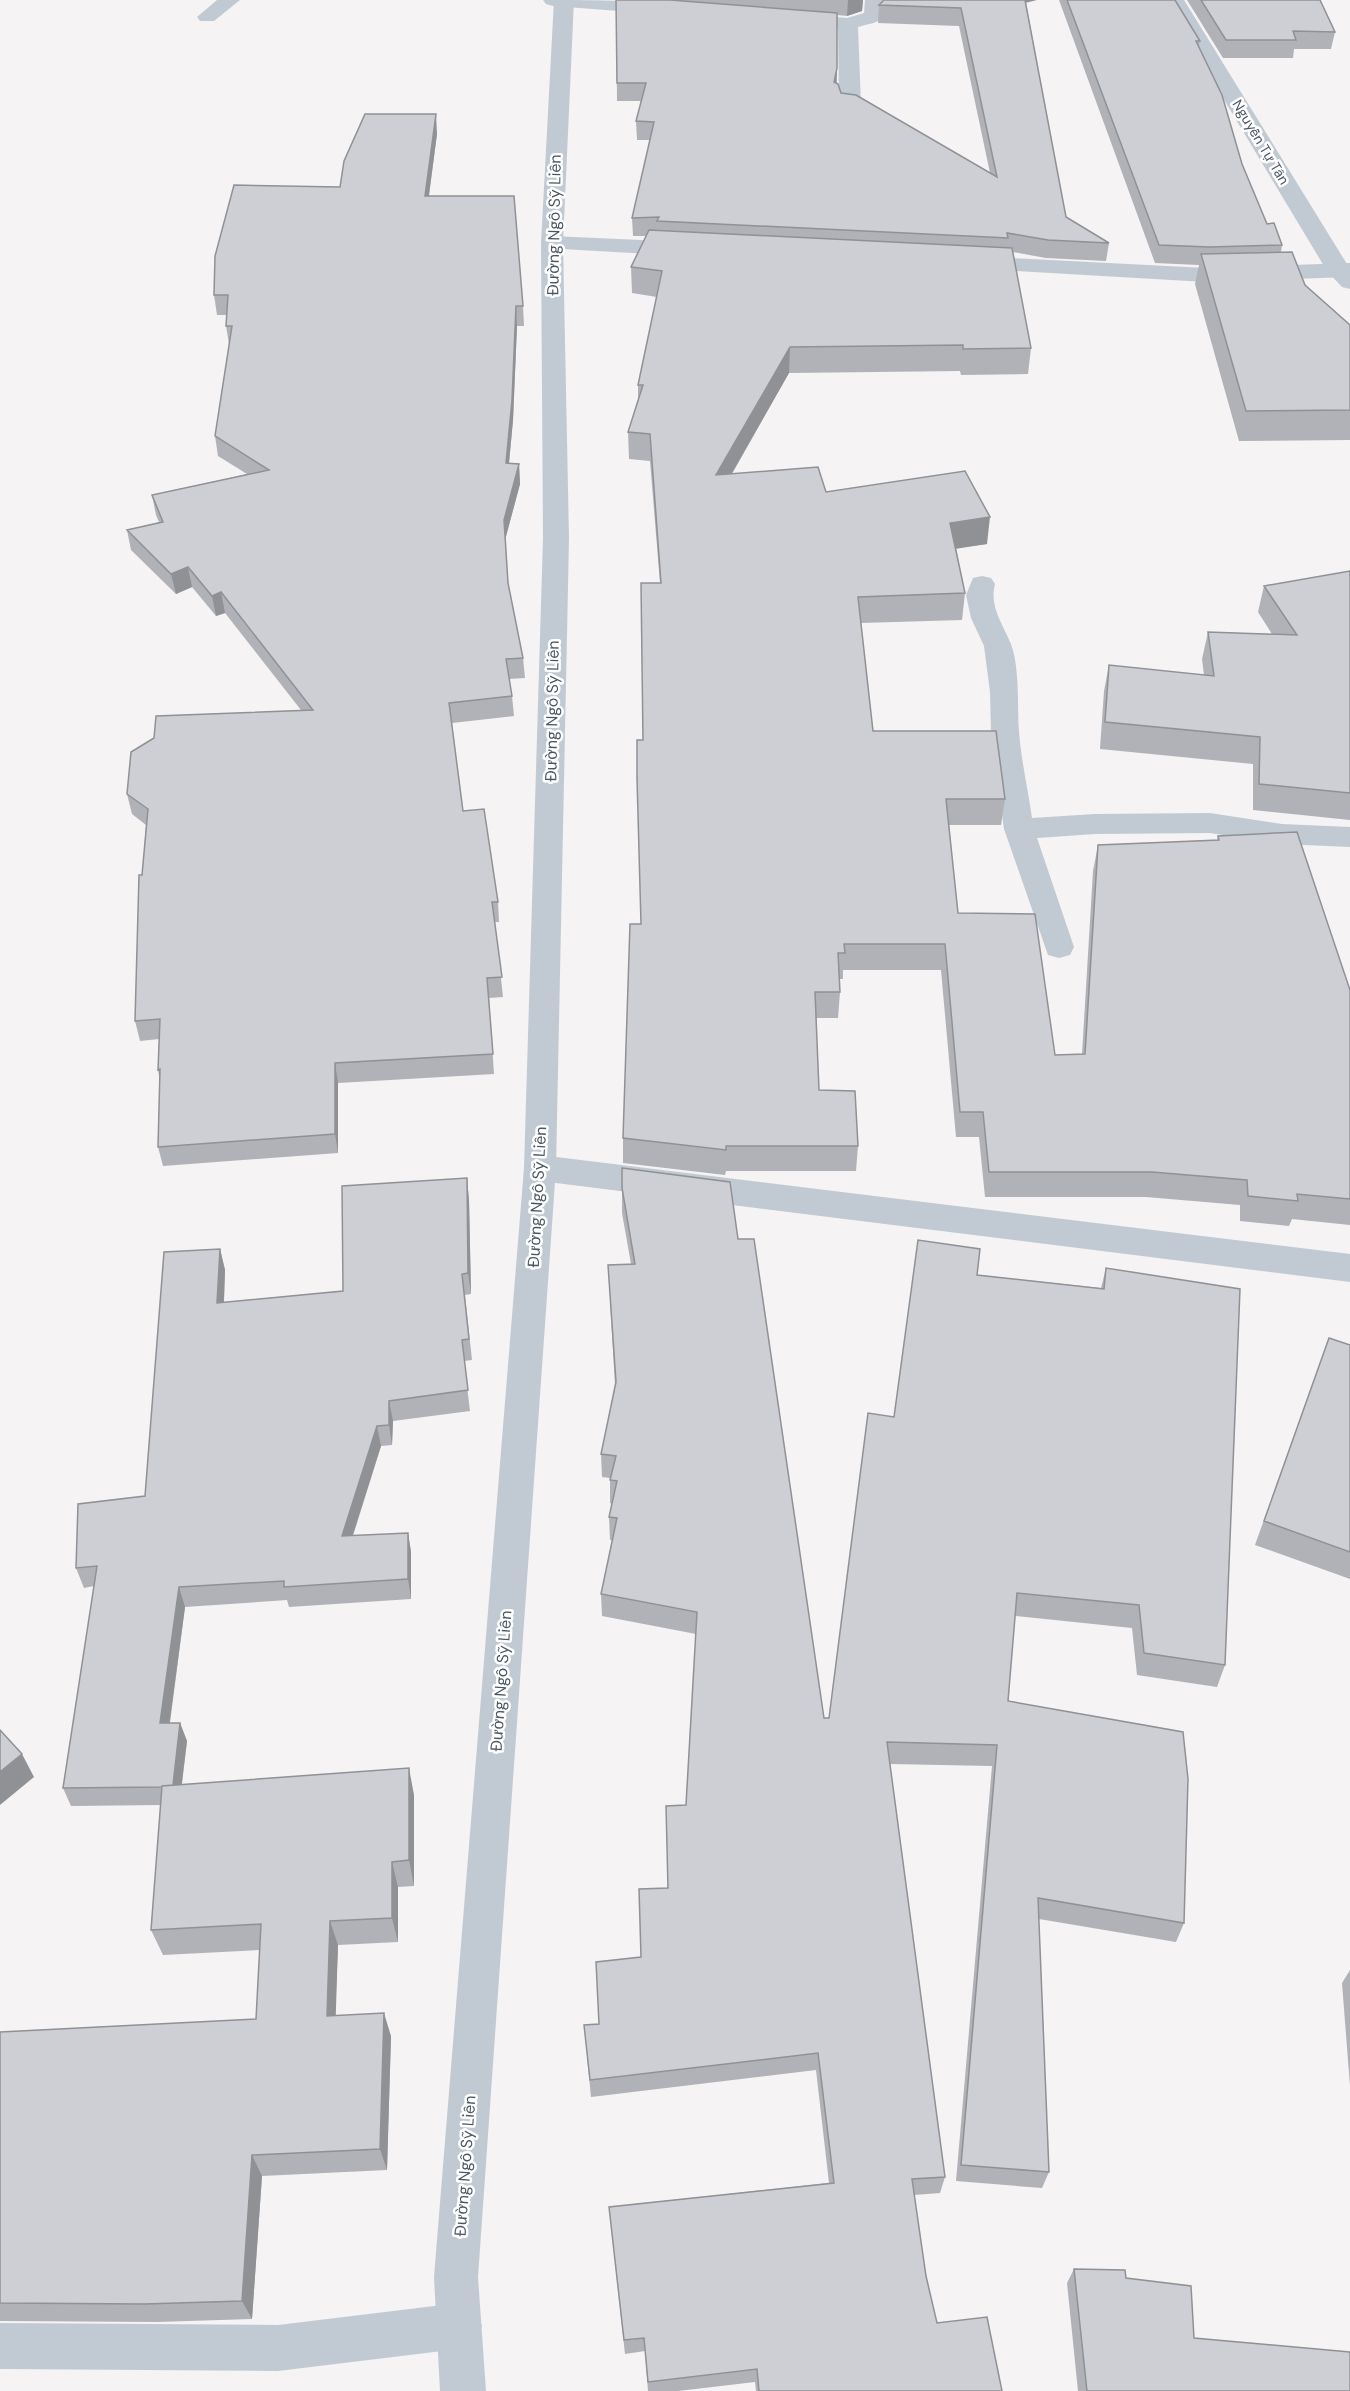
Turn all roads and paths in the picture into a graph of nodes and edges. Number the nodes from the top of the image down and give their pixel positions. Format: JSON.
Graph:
{"nodes":[{"id":1,"x":230,"y":0,"type":"edge"},
{"id":2,"x":553,"y":0,"type":"edge"},
{"id":3,"x":564,"y":0,"type":"edge"},
{"id":4,"x":875,"y":0,"type":"edge"},
{"id":5,"x":1174,"y":0,"type":"edge"},
{"id":6,"x":682,"y":10,"type":"edge"},
{"id":7,"x":207,"y":17,"type":"dead end"},
{"id":8,"x":777,"y":18,"type":"edge"},
{"id":9,"x":848,"y":24,"type":"junction"},
{"id":10,"x":850,"y":105,"type":"edge"},
{"id":11,"x":552,"y":243,"type":"junction"},
{"id":12,"x":707,"y":250,"type":"edge"},
{"id":13,"x":945,"y":262,"type":"edge"},
{"id":14,"x":1346,"y":274,"type":"edge"},
{"id":15,"x":982,"y":584,"type":"dead end"},
{"id":16,"x":1019,"y":830,"type":"junction"},
{"id":17,"x":1350,"y":837,"type":"edge"},
{"id":18,"x":1059,"y":947,"type":"dead end"},
{"id":19,"x":540,"y":1168,"type":"junction"},
{"id":20,"x":1350,"y":1268,"type":"edge"},
{"id":21,"x":459,"y":2326,"type":"junction"},
{"id":22,"x":0,"y":2346,"type":"edge"},
{"id":23,"x":463,"y":2391,"type":"edge"}],
"edges":[{"from":1,"to":7,"type":"street"},
{"from":2,"to":3,"type":"street"},
{"from":3,"to":6,"type":"street"},
{"from":3,"to":11,"type":"street","name":"Đường Ngô Sỹ Liên"},
{"from":4,"to":9,"type":"street"},
{"from":5,"to":14,"type":"street","name":"Nguyễn Tự Tân"},
{"from":8,"to":9,"type":"street"},
{"from":9,"to":10,"type":"street"},
{"from":11,"to":12,"type":"street"},
{"from":11,"to":19,"type":"street","name":"Đường Ngô Sỹ Liên"},
{"from":13,"to":14,"type":"street"},
{"from":15,"to":16,"type":"street"},
{"from":16,"to":17,"type":"street"},
{"from":16,"to":18,"type":"street"},
{"from":19,"to":20,"type":"street"},
{"from":19,"to":21,"type":"street","name":"Đường Ngô Sỹ Liên"},
{"from":21,"to":22,"type":"street"},
{"from":21,"to":23,"type":"street","name":"Đường Ngô Sỹ Liên"}]}
